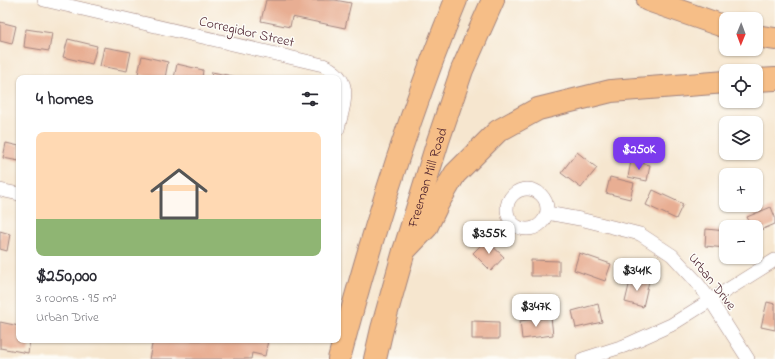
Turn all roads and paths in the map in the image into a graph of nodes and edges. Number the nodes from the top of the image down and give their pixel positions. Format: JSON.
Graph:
{"nodes":[{"id":1,"x":44,"y":0,"type":"edge"},
{"id":2,"x":441,"y":0,"type":"edge"},
{"id":3,"x":456,"y":0,"type":"edge"},
{"id":4,"x":493,"y":0,"type":"edge"},
{"id":5,"x":648,"y":0,"type":"edge"},
{"id":6,"x":447,"y":24,"type":"junction"},
{"id":7,"x":719,"y":25,"type":"edge"},
{"id":8,"x":763,"y":37,"type":"edge"},
{"id":9,"x":775,"y":39,"type":"edge"},
{"id":10,"x":339,"y":75,"type":"edge"},
{"id":11,"x":341,"y":78,"type":"edge"},
{"id":12,"x":775,"y":79,"type":"edge"},
{"id":13,"x":763,"y":80,"type":"edge"},
{"id":14,"x":719,"y":83,"type":"edge"},
{"id":15,"x":341,"y":115,"type":"edge"},
{"id":16,"x":0,"y":190,"type":"edge"},
{"id":17,"x":16,"y":193,"type":"edge"},
{"id":18,"x":547,"y":213,"type":"dead end"},
{"id":19,"x":404,"y":251,"type":"junction"},
{"id":20,"x":775,"y":260,"type":"edge"},
{"id":21,"x":711,"y":301,"type":"junction"},
{"id":22,"x":338,"y":359,"type":"edge"},
{"id":23,"x":375,"y":359,"type":"edge"},
{"id":24,"x":583,"y":359,"type":"edge"},
{"id":25,"x":748,"y":359,"type":"edge"}],
"edges":[{"from":1,"to":10,"type":"street","name":"Corregidor Street"},
{"from":2,"to":6,"type":"highway"},
{"from":3,"to":6,"type":"highway"},
{"from":4,"to":19,"type":"highway","name":"Freeman Mill Road"},
{"from":5,"to":7,"type":"highway"},
{"from":6,"to":22,"type":"highway"},
{"from":8,"to":9,"type":"highway"},
{"from":11,"to":15,"type":"street","name":"Corregidor Street"},
{"from":12,"to":13,"type":"highway"},
{"from":14,"to":19,"type":"highway"},
{"from":16,"to":17,"type":"street"},
{"from":18,"to":21,"type":"street","name":"Urban Drive"},
{"from":19,"to":23,"type":"highway","name":"Freeman Mill Road"},
{"from":20,"to":21,"type":"street"},
{"from":21,"to":24,"type":"street"},
{"from":21,"to":25,"type":"street","name":"Urban Drive"}]}
